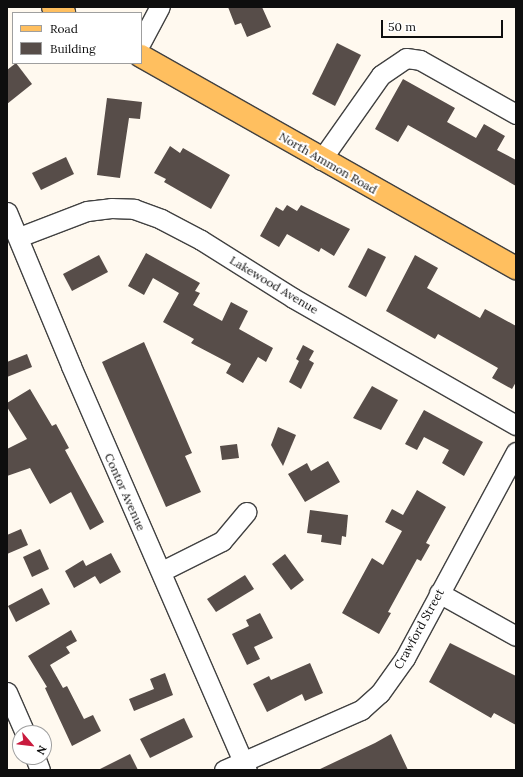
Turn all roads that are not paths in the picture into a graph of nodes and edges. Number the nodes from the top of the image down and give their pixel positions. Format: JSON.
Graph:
{"nodes":[{"id":1,"x":53,"y":7,"type":"edge"},
{"id":2,"x":160,"y":7,"type":"edge"},
{"id":3,"x":62,"y":12,"type":"edge"},
{"id":4,"x":142,"y":40,"type":"edge"},
{"id":5,"x":142,"y":57,"type":"edge"},
{"id":6,"x":516,"y":114,"type":"edge"},
{"id":7,"x":321,"y":160,"type":"junction"},
{"id":8,"x":7,"y":212,"type":"edge"},
{"id":9,"x":19,"y":237,"type":"junction"},
{"id":10,"x":516,"y":268,"type":"edge"},
{"id":11,"x":516,"y":425,"type":"edge"},
{"id":12,"x":516,"y":452,"type":"edge"},
{"id":13,"x":246,"y":512,"type":"dead end"},
{"id":14,"x":162,"y":571,"type":"junction"},
{"id":15,"x":439,"y":593,"type":"junction"},
{"id":16,"x":516,"y":636,"type":"edge"},
{"id":17,"x":7,"y":692,"type":"edge"},
{"id":18,"x":21,"y":725,"type":"edge"},
{"id":19,"x":245,"y":766,"type":"edge"},
{"id":20,"x":224,"y":770,"type":"edge"}],
"edges":[{"from":1,"to":3,"type":"main road"},
{"from":2,"to":4,"type":"street"},
{"from":5,"to":7,"type":"main road","name":"North Ammon Road"},
{"from":6,"to":7,"type":"street"},
{"from":7,"to":10,"type":"main road","name":"North Ammon Road"},
{"from":8,"to":9,"type":"street","name":"Contor Avenue"},
{"from":9,"to":11,"type":"street","name":"Lakewood Avenue"},
{"from":9,"to":14,"type":"street","name":"Contor Avenue"},
{"from":12,"to":15,"type":"street","name":"Crawford Street"},
{"from":13,"to":14,"type":"street"},
{"from":14,"to":19,"type":"street","name":"Contor Avenue"},
{"from":15,"to":16,"type":"street"},
{"from":15,"to":19,"type":"street","name":"Crawford Street"},
{"from":17,"to":18,"type":"street"},
{"from":19,"to":20,"type":"street","name":"Crawford Street"}]}
